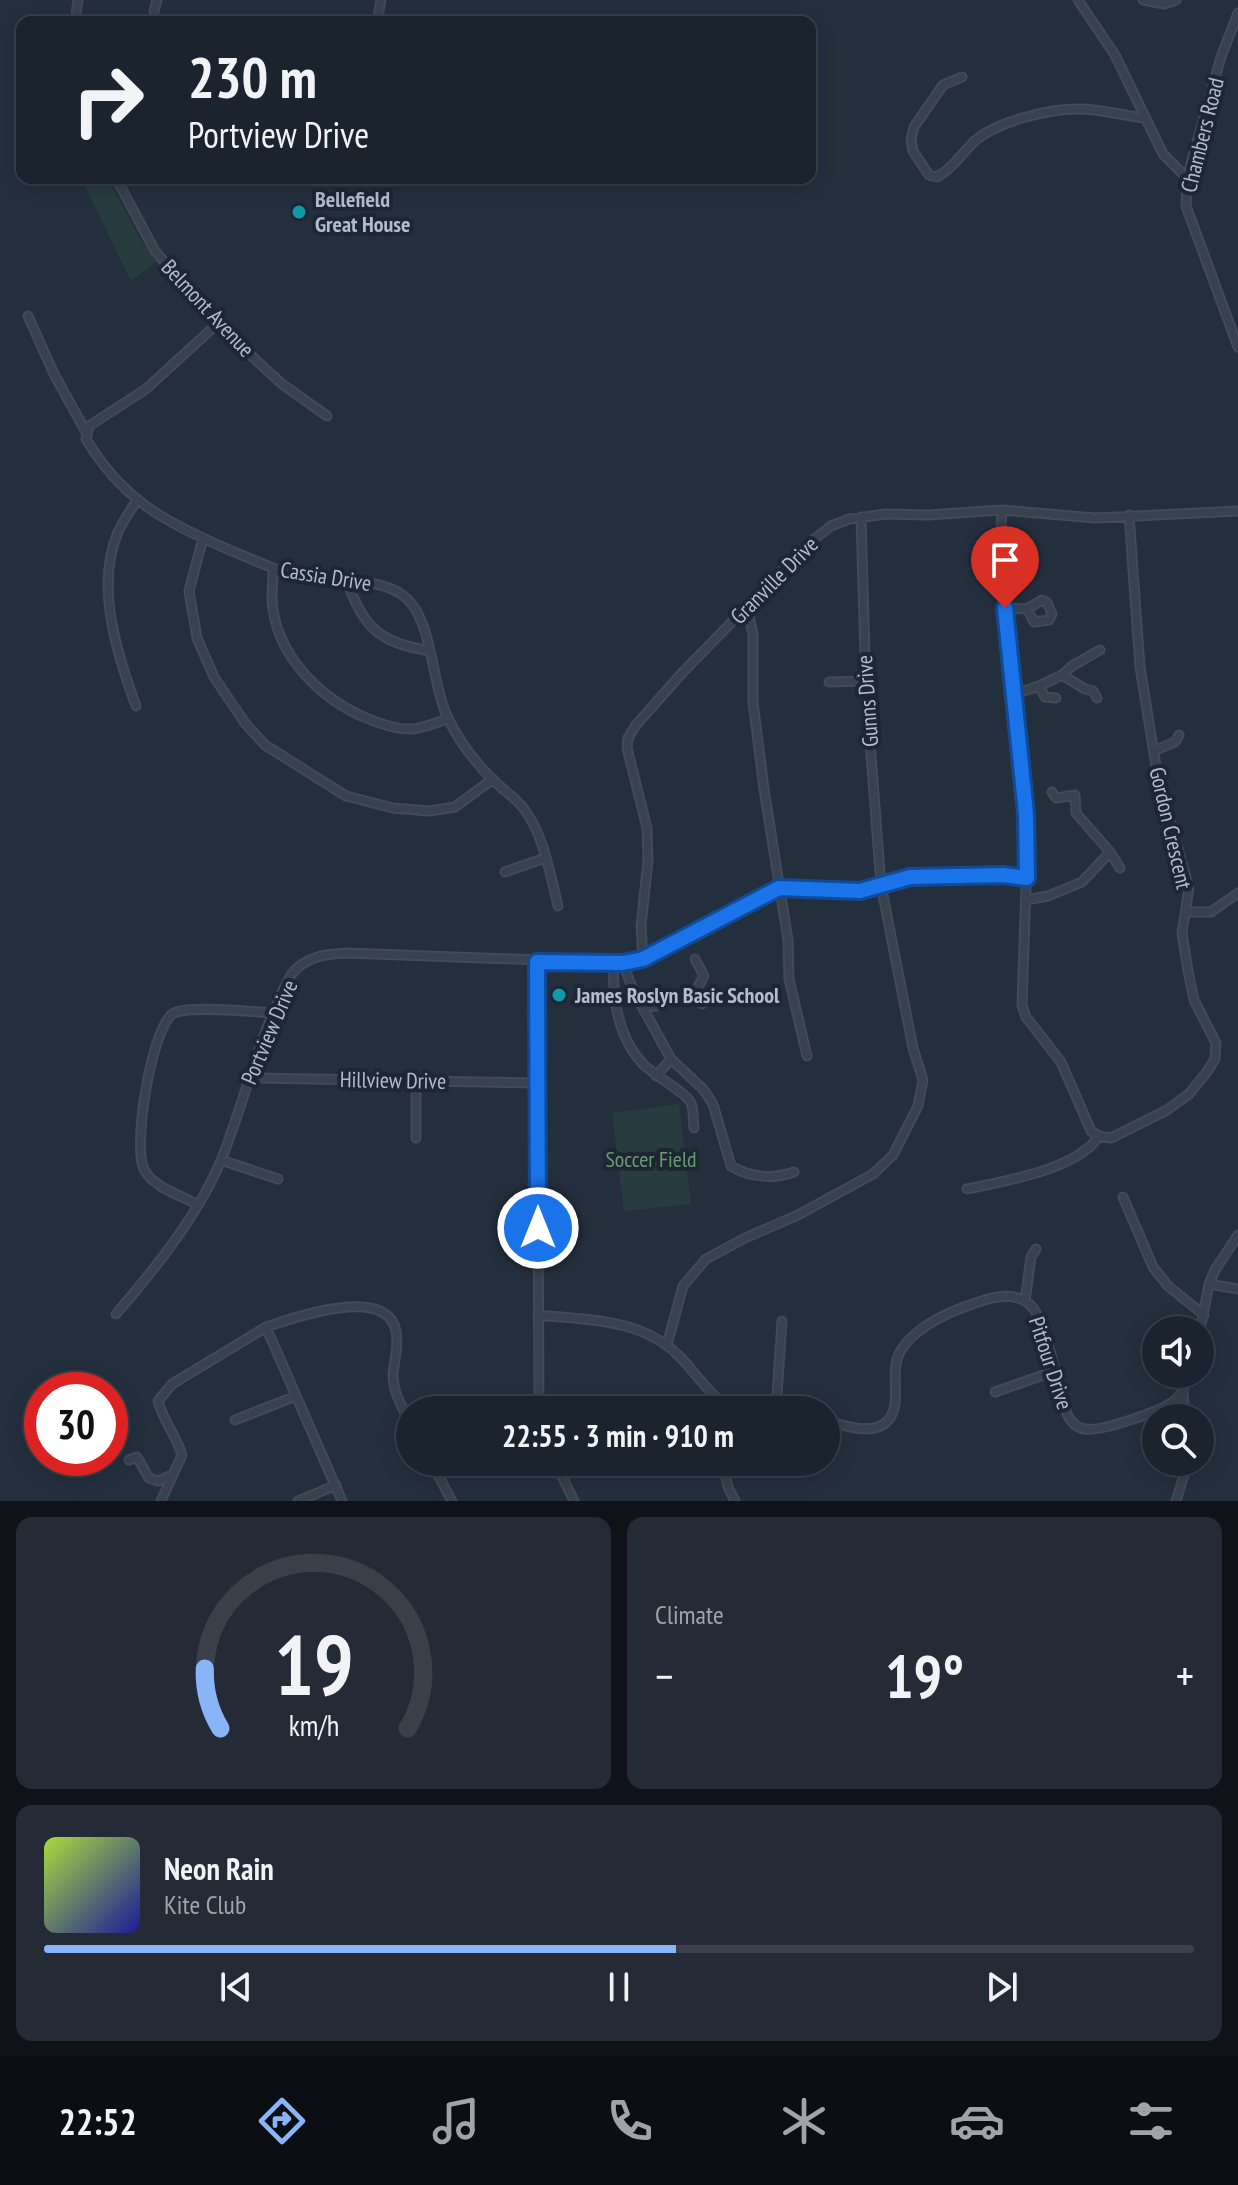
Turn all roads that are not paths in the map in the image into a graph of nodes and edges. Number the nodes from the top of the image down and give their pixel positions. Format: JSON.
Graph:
{"nodes":[{"id":1,"x":157,"y":0,"type":"edge"},
{"id":2,"x":1078,"y":0,"type":"edge"},
{"id":3,"x":1143,"y":0,"type":"edge"},
{"id":4,"x":1176,"y":0,"type":"edge"},
{"id":5,"x":154,"y":11,"type":"dead end"},
{"id":6,"x":1238,"y":13,"type":"edge"},
{"id":7,"x":962,"y":77,"type":"dead end"},
{"id":8,"x":1145,"y":118,"type":"junction"},
{"id":9,"x":1187,"y":178,"type":"junction"},
{"id":10,"x":119,"y":184,"type":"edge"},
{"id":11,"x":28,"y":316,"type":"dead end"},
{"id":12,"x":217,"y":324,"type":"junction"},
{"id":13,"x":1238,"y":347,"type":"edge"},
{"id":14,"x":327,"y":416,"type":"dead end"},
{"id":15,"x":86,"y":432,"type":"junction"},
{"id":16,"x":137,"y":500,"type":"junction"},
{"id":17,"x":1002,"y":510,"type":"junction"},
{"id":18,"x":1238,"y":511,"type":"edge"},
{"id":19,"x":1129,"y":515,"type":"junction"},
{"id":20,"x":861,"y":517,"type":"junction"},
{"id":21,"x":203,"y":538,"type":"junction"},
{"id":22,"x":273,"y":568,"type":"junction"},
{"id":23,"x":347,"y":582,"type":"junction"},
{"id":24,"x":747,"y":607,"type":"junction"},
{"id":25,"x":1005,"y":608,"type":"junction"},
{"id":26,"x":1027,"y":609,"type":"dead end"},
{"id":27,"x":1100,"y":650,"type":"dead end"},
{"id":28,"x":429,"y":651,"type":"junction"},
{"id":29,"x":1062,"y":675,"type":"junction"},
{"id":30,"x":865,"y":681,"type":"junction"},
{"id":31,"x":829,"y":682,"type":"dead end"},
{"id":32,"x":1039,"y":686,"type":"junction"},
{"id":33,"x":1015,"y":691,"type":"junction"},
{"id":34,"x":1056,"y":698,"type":"dead end"},
{"id":35,"x":1097,"y":698,"type":"dead end"},
{"id":36,"x":136,"y":706,"type":"dead end"},
{"id":37,"x":448,"y":719,"type":"junction"},
{"id":38,"x":1179,"y":735,"type":"dead end"},
{"id":39,"x":1154,"y":751,"type":"junction"},
{"id":40,"x":493,"y":779,"type":"junction"},
{"id":41,"x":1052,"y":792,"type":"dead end"},
{"id":42,"x":1110,"y":852,"type":"junction"},
{"id":43,"x":545,"y":858,"type":"junction"},
{"id":44,"x":1120,"y":868,"type":"dead end"},
{"id":45,"x":505,"y":872,"type":"dead end"},
{"id":46,"x":1027,"y":878,"type":"junction"},
{"id":47,"x":881,"y":885,"type":"junction"},
{"id":48,"x":779,"y":888,"type":"junction"},
{"id":49,"x":1238,"y":893,"type":"edge"},
{"id":50,"x":1026,"y":900,"type":"junction"},
{"id":51,"x":558,"y":906,"type":"dead end"},
{"id":52,"x":1187,"y":912,"type":"junction"},
{"id":53,"x":643,"y":959,"type":"junction"},
{"id":54,"x":695,"y":959,"type":"dead end"},
{"id":55,"x":537,"y":962,"type":"junction"},
{"id":56,"x":614,"y":963,"type":"junction"},
{"id":57,"x":623,"y":963,"type":"junction"},
{"id":58,"x":695,"y":992,"type":"junction"},
{"id":59,"x":702,"y":1004,"type":"dead end"},
{"id":60,"x":644,"y":1007,"type":"junction"},
{"id":61,"x":273,"y":1013,"type":"junction"},
{"id":62,"x":807,"y":1056,"type":"dead end"},
{"id":63,"x":671,"y":1059,"type":"junction"},
{"id":64,"x":656,"y":1076,"type":"junction"},
{"id":65,"x":248,"y":1078,"type":"junction"},
{"id":66,"x":416,"y":1080,"type":"junction"},
{"id":67,"x":539,"y":1083,"type":"junction"},
{"id":68,"x":694,"y":1128,"type":"dead end"},
{"id":69,"x":1099,"y":1136,"type":"junction"},
{"id":70,"x":416,"y":1138,"type":"dead end"},
{"id":71,"x":221,"y":1160,"type":"junction"},
{"id":72,"x":794,"y":1172,"type":"dead end"},
{"id":73,"x":278,"y":1179,"type":"dead end"},
{"id":74,"x":967,"y":1189,"type":"dead end"},
{"id":75,"x":1123,"y":1197,"type":"dead end"},
{"id":76,"x":197,"y":1204,"type":"junction"},
{"id":77,"x":1238,"y":1235,"type":"edge"},
{"id":78,"x":1036,"y":1249,"type":"dead end"},
{"id":79,"x":1209,"y":1284,"type":"junction"},
{"id":80,"x":1238,"y":1289,"type":"edge"},
{"id":81,"x":1025,"y":1301,"type":"junction"},
{"id":82,"x":116,"y":1314,"type":"dead end"},
{"id":83,"x":538,"y":1315,"type":"junction"},
{"id":84,"x":1204,"y":1315,"type":"joint"},
{"id":85,"x":782,"y":1321,"type":"dead end"},
{"id":86,"x":266,"y":1327,"type":"junction"},
{"id":87,"x":667,"y":1345,"type":"junction"},
{"id":88,"x":1055,"y":1371,"type":"junction"},
{"id":89,"x":1184,"y":1388,"type":"edge"},
{"id":90,"x":1183,"y":1391,"type":"junction"},
{"id":91,"x":995,"y":1392,"type":"dead end"},
{"id":92,"x":296,"y":1396,"type":"junction"},
{"id":93,"x":397,"y":1396,"type":"edge"},
{"id":94,"x":539,"y":1396,"type":"edge"},
{"id":95,"x":714,"y":1396,"type":"edge"},
{"id":96,"x":777,"y":1396,"type":"edge"},
{"id":97,"x":1184,"y":1404,"type":"edge"},
{"id":98,"x":235,"y":1420,"type":"dead end"},
{"id":99,"x":840,"y":1424,"type":"edge"},
{"id":100,"x":129,"y":1460,"type":"dead end"},
{"id":101,"x":439,"y":1476,"type":"edge"},
{"id":102,"x":562,"y":1476,"type":"edge"},
{"id":103,"x":726,"y":1476,"type":"edge"},
{"id":104,"x":1184,"y":1476,"type":"edge"},
{"id":105,"x":172,"y":1477,"type":"junction"},
{"id":106,"x":336,"y":1485,"type":"junction"},
{"id":107,"x":161,"y":1501,"type":"edge"},
{"id":108,"x":298,"y":1501,"type":"edge"},
{"id":109,"x":342,"y":1501,"type":"edge"},
{"id":110,"x":452,"y":1501,"type":"edge"},
{"id":111,"x":574,"y":1501,"type":"edge"},
{"id":112,"x":735,"y":1501,"type":"edge"},
{"id":113,"x":1176,"y":1501,"type":"edge"}],
"edges":[{"from":1,"to":5,"type":"street"},
{"from":2,"to":8,"type":"street"},
{"from":3,"to":4,"type":"street"},
{"from":6,"to":9,"type":"street","name":"Chambers Road"},
{"from":7,"to":8,"type":"street"},
{"from":8,"to":9,"type":"street"},
{"from":9,"to":13,"type":"street","name":"Chambers Road"},
{"from":10,"to":12,"type":"street","name":"Belmont Avenue"},
{"from":11,"to":15,"type":"street","name":"Cassia Drive"},
{"from":12,"to":14,"type":"street","name":"Belmont Avenue"},
{"from":12,"to":15,"type":"street"},
{"from":15,"to":16,"type":"street","name":"Cassia Drive"},
{"from":16,"to":21,"type":"street","name":"Cassia Drive"},
{"from":16,"to":36,"type":"street"},
{"from":17,"to":19,"type":"street","name":"Granville Drive"},
{"from":17,"to":20,"type":"street","name":"Granville Drive"},
{"from":17,"to":25,"type":"street"},
{"from":18,"to":19,"type":"street","name":"Granville Drive"},
{"from":19,"to":39,"type":"street","name":"Gordon Crescent"},
{"from":20,"to":24,"type":"street","name":"Granville Drive"},
{"from":20,"to":30,"type":"street","name":"Gunns Drive"},
{"from":21,"to":22,"type":"street","name":"Cassia Drive"},
{"from":21,"to":40,"type":"street"},
{"from":22,"to":23,"type":"street","name":"Cassia Drive"},
{"from":22,"to":37,"type":"street"},
{"from":23,"to":28,"type":"street"},
{"from":23,"to":28,"type":"street","name":"Cassia Drive"},
{"from":24,"to":48,"type":"street"},
{"from":24,"to":53,"type":"street","name":"Granville Drive"},
{"from":25,"to":26,"type":"street"},
{"from":25,"to":33,"type":"street"},
{"from":27,"to":29,"type":"street"},
{"from":28,"to":37,"type":"street","name":"Cassia Drive"},
{"from":29,"to":32,"type":"street"},
{"from":29,"to":35,"type":"street"},
{"from":30,"to":31,"type":"street"},
{"from":30,"to":47,"type":"street","name":"Gunns Drive"},
{"from":32,"to":33,"type":"street"},
{"from":32,"to":34,"type":"street"},
{"from":33,"to":46,"type":"street"},
{"from":37,"to":40,"type":"street","name":"Cassia Drive"},
{"from":38,"to":39,"type":"street"},
{"from":39,"to":52,"type":"street","name":"Gordon Crescent"},
{"from":40,"to":43,"type":"street","name":"Cassia Drive"},
{"from":41,"to":42,"type":"street"},
{"from":42,"to":44,"type":"street"},
{"from":42,"to":50,"type":"street"},
{"from":43,"to":45,"type":"street"},
{"from":43,"to":51,"type":"street","name":"Cassia Drive"},
{"from":46,"to":47,"type":"street"},
{"from":46,"to":50,"type":"street"},
{"from":47,"to":48,"type":"street"},
{"from":47,"to":87,"type":"street","name":"Gunns Drive"},
{"from":48,"to":53,"type":"street","name":"Portview Drive"},
{"from":48,"to":62,"type":"street"},
{"from":49,"to":52,"type":"street"},
{"from":50,"to":69,"type":"street"},
{"from":52,"to":69,"type":"street","name":"Gordon Crescent"},
{"from":53,"to":57,"type":"street","name":"Portview Drive"},
{"from":54,"to":58,"type":"street"},
{"from":55,"to":56,"type":"street","name":"Portview Drive"},
{"from":55,"to":61,"type":"street","name":"Portview Drive"},
{"from":55,"to":67,"type":"street"},
{"from":56,"to":57,"type":"street","name":"Portview Drive"},
{"from":56,"to":64,"type":"street"},
{"from":57,"to":60,"type":"street"},
{"from":58,"to":59,"type":"street"},
{"from":58,"to":60,"type":"street"},
{"from":60,"to":63,"type":"street"},
{"from":61,"to":65,"type":"street","name":"Portview Drive"},
{"from":61,"to":76,"type":"street"},
{"from":63,"to":64,"type":"street"},
{"from":63,"to":72,"type":"street"},
{"from":64,"to":68,"type":"street"},
{"from":65,"to":66,"type":"street","name":"Hillview Drive"},
{"from":65,"to":71,"type":"street","name":"Portview Drive"},
{"from":66,"to":67,"type":"street","name":"Hillview Drive"},
{"from":66,"to":70,"type":"street"},
{"from":67,"to":83,"type":"street"},
{"from":69,"to":74,"type":"street"},
{"from":71,"to":73,"type":"street"},
{"from":71,"to":76,"type":"street","name":"Portview Drive"},
{"from":75,"to":84,"type":"street"},
{"from":76,"to":82,"type":"street","name":"Portview Drive"},
{"from":77,"to":79,"type":"street"},
{"from":78,"to":81,"type":"street"},
{"from":79,"to":80,"type":"street"},
{"from":79,"to":84,"type":"street"},
{"from":81,"to":88,"type":"street","name":"Pitfour Drive"},
{"from":81,"to":99,"type":"street","name":"Pitfour Drive"},
{"from":83,"to":87,"type":"street"},
{"from":83,"to":94,"type":"street"},
{"from":85,"to":96,"type":"street"},
{"from":86,"to":92,"type":"street"},
{"from":86,"to":93,"type":"street"},
{"from":86,"to":105,"type":"street"},
{"from":87,"to":95,"type":"street"},
{"from":88,"to":90,"type":"street","name":"Pitfour Drive"},
{"from":88,"to":91,"type":"street"},
{"from":89,"to":90,"type":"street"},
{"from":90,"to":97,"type":"street"},
{"from":92,"to":98,"type":"street"},
{"from":92,"to":106,"type":"street"},
{"from":100,"to":105,"type":"street"},
{"from":101,"to":110,"type":"street"},
{"from":102,"to":111,"type":"street"},
{"from":103,"to":112,"type":"street"},
{"from":104,"to":113,"type":"street"},
{"from":105,"to":107,"type":"street"},
{"from":106,"to":108,"type":"street"},
{"from":106,"to":109,"type":"street"}]}
